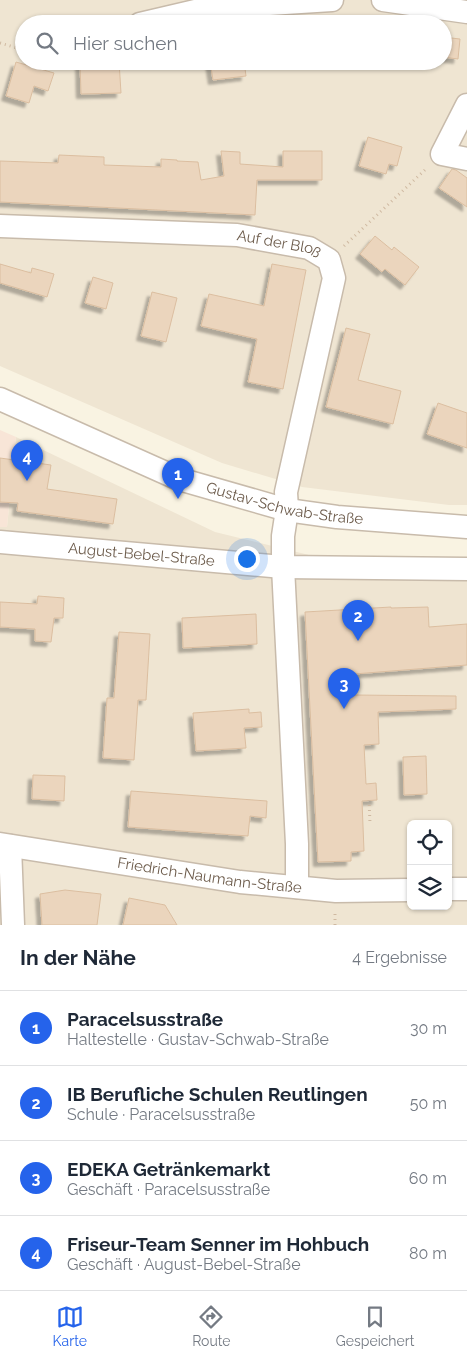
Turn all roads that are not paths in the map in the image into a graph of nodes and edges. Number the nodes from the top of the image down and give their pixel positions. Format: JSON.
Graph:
{"nodes":[{"id":1,"x":332,"y":0,"type":"edge"},
{"id":2,"x":383,"y":0,"type":"edge"},
{"id":3,"x":467,"y":12,"type":"edge"},
{"id":4,"x":178,"y":15,"type":"edge"},
{"id":5,"x":467,"y":105,"type":"edge"},
{"id":6,"x":467,"y":159,"type":"edge"},
{"id":7,"x":0,"y":226,"type":"edge"},
{"id":8,"x":0,"y":399,"type":"edge"},
{"id":9,"x":287,"y":510,"type":"junction"},
{"id":10,"x":467,"y":527,"type":"edge"},
{"id":11,"x":0,"y":542,"type":"edge"},
{"id":12,"x":283,"y":567,"type":"junction"},
{"id":13,"x":467,"y":569,"type":"edge"},
{"id":14,"x":5,"y":845,"type":"edge"},
{"id":15,"x":297,"y":887,"type":"junction"},
{"id":16,"x":452,"y":889,"type":"edge"},
{"id":17,"x":467,"y":889,"type":"edge"},
{"id":18,"x":407,"y":890,"type":"edge"},
{"id":19,"x":13,"y":925,"type":"edge"}],
"edges":[{"from":1,"to":4,"type":"street"},
{"from":2,"to":3,"type":"street"},
{"from":5,"to":6,"type":"street"},
{"from":7,"to":9,"type":"street","name":"Auf der Bloß"},
{"from":8,"to":9,"type":"street","name":"Gustav-Schwab-Straße"},
{"from":9,"to":10,"type":"street","name":"Gustav-Schwab-Straße"},
{"from":9,"to":12,"type":"street","name":"Auf der Bloß"},
{"from":11,"to":12,"type":"street","name":"August-Bebel-Straße"},
{"from":12,"to":13,"type":"street"},
{"from":12,"to":15,"type":"street","name":"Auf der Bloß"},
{"from":14,"to":15,"type":"street","name":"Friedrich-Naumann-Straße"},
{"from":14,"to":19,"type":"street","name":"Friedrich-Naumann-Straße"},
{"from":15,"to":18,"type":"street","name":"Friedrich-Naumann-Straße"},
{"from":16,"to":17,"type":"street"}]}
